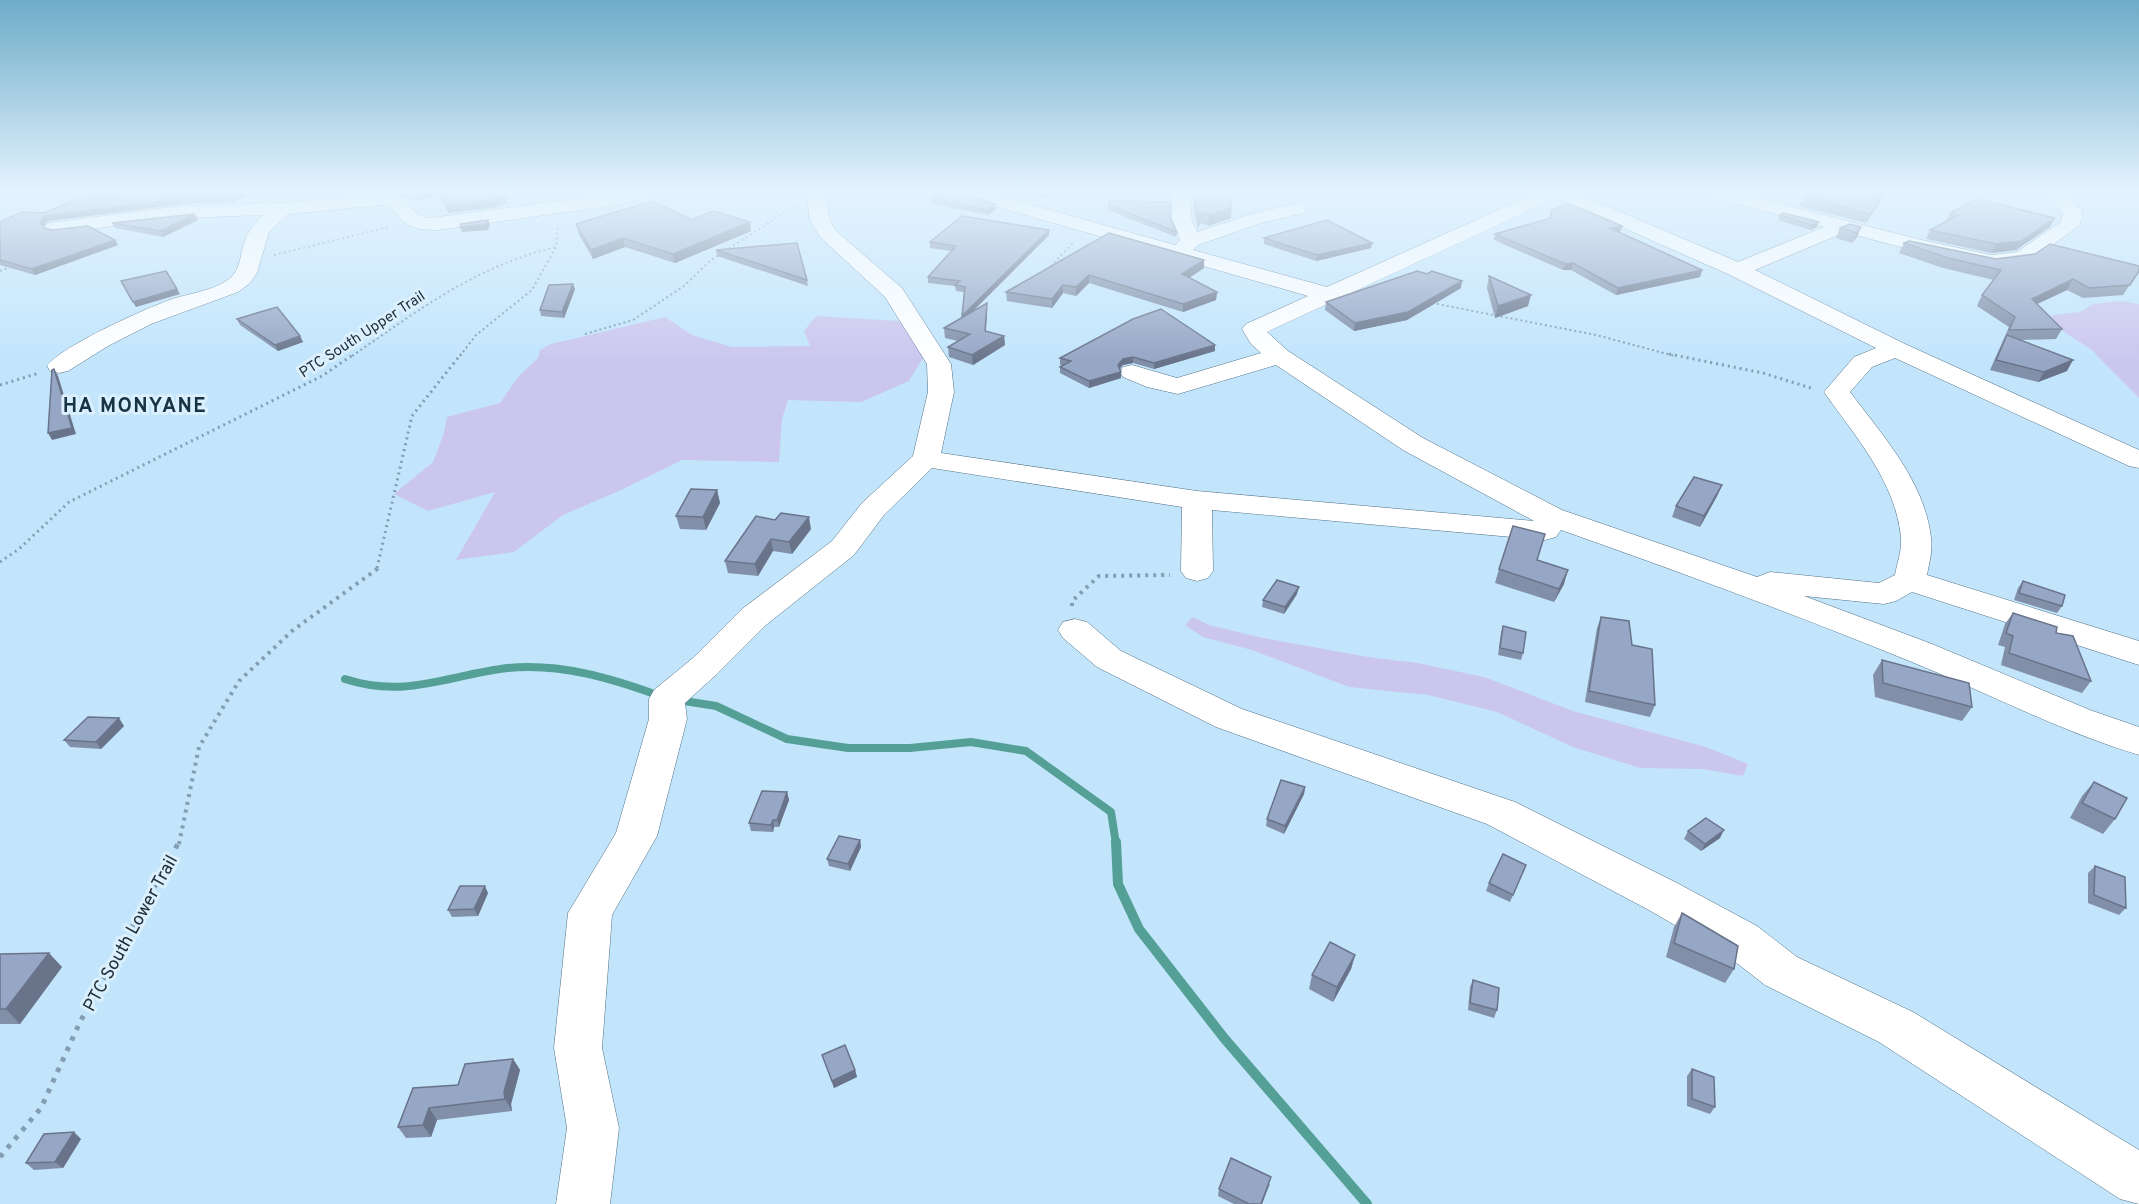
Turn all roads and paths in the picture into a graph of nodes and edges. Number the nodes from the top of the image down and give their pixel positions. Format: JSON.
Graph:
{"nodes":[{"id":1,"x":253,"y":249,"type":"edge"},
{"id":2,"x":296,"y":249,"type":"edge"},
{"id":3,"x":547,"y":249,"type":"edge"},
{"id":4,"x":555,"y":249,"type":"edge"},
{"id":5,"x":726,"y":249,"type":"edge"},
{"id":6,"x":845,"y":249,"type":"edge"},
{"id":7,"x":1068,"y":249,"type":"edge"},
{"id":8,"x":1192,"y":249,"type":"edge"},
{"id":9,"x":1429,"y":249,"type":"edge"},
{"id":10,"x":1690,"y":249,"type":"edge"},
{"id":11,"x":1788,"y":249,"type":"edge"},
{"id":12,"x":1936,"y":249,"type":"edge"},
{"id":13,"x":2035,"y":249,"type":"edge"},
{"id":14,"x":252,"y":260,"type":"junction"},
{"id":15,"x":18,"y":265,"type":"edge"},
{"id":16,"x":1046,"y":270,"type":"edge"},
{"id":17,"x":1738,"y":270,"type":"junction"},
{"id":18,"x":0,"y":271,"type":"edge"},
{"id":19,"x":1330,"y":295,"type":"junction"},
{"id":20,"x":1424,"y":301,"type":"edge"},
{"id":21,"x":585,"y":334,"type":"dead end"},
{"id":22,"x":1896,"y":349,"type":"junction"},
{"id":23,"x":1279,"y":356,"type":"junction"},
{"id":24,"x":59,"y":366,"type":"joint"},
{"id":25,"x":1132,"y":372,"type":"dead end"},
{"id":26,"x":0,"y":385,"type":"edge"},
{"id":27,"x":1837,"y":392,"type":"junction"},
{"id":28,"x":926,"y":459,"type":"junction"},
{"id":29,"x":2139,"y":460,"type":"edge"},
{"id":30,"x":1197,"y":500,"type":"junction"},
{"id":31,"x":1551,"y":516,"type":"junction"},
{"id":32,"x":0,"y":562,"type":"edge"},
{"id":33,"x":1197,"y":571,"type":"joint"},
{"id":34,"x":1910,"y":580,"type":"junction"},
{"id":35,"x":1755,"y":587,"type":"junction"},
{"id":36,"x":1075,"y":630,"type":"joint"},
{"id":37,"x":2139,"y":652,"type":"edge"},
{"id":38,"x":2139,"y":741,"type":"edge"},
{"id":39,"x":0,"y":1157,"type":"edge"},
{"id":40,"x":2139,"y":1180,"type":"edge"},
{"id":41,"x":583,"y":1204,"type":"edge"}],
"edges":[{"from":1,"to":14,"type":"street"},
{"from":2,"to":14,"type":"path"},
{"from":3,"to":32,"type":"path","name":"PTC South Upper Trail"},
{"from":4,"to":39,"type":"path","name":"PTC South Lower Trail"},
{"from":5,"to":21,"type":"path"},
{"from":6,"to":28,"type":"street"},
{"from":7,"to":16,"type":"path"},
{"from":8,"to":19,"type":"street"},
{"from":9,"to":19,"type":"street"},
{"from":10,"to":17,"type":"street"},
{"from":11,"to":17,"type":"street"},
{"from":12,"to":13,"type":"street"},
{"from":14,"to":24,"type":"street"},
{"from":15,"to":18,"type":"path"},
{"from":17,"to":22,"type":"street"},
{"from":19,"to":23,"type":"street"},
{"from":20,"to":27,"type":"path"},
{"from":22,"to":27,"type":"street"},
{"from":22,"to":29,"type":"street"},
{"from":23,"to":25,"type":"street"},
{"from":23,"to":31,"type":"street"},
{"from":24,"to":26,"type":"path"},
{"from":27,"to":34,"type":"street"},
{"from":28,"to":30,"type":"street"},
{"from":28,"to":41,"type":"street"},
{"from":30,"to":31,"type":"street"},
{"from":30,"to":33,"type":"street"},
{"from":31,"to":35,"type":"street"},
{"from":33,"to":36,"type":"path"},
{"from":34,"to":35,"type":"street"},
{"from":34,"to":37,"type":"street"},
{"from":35,"to":38,"type":"street"},
{"from":36,"to":40,"type":"street"}]}
